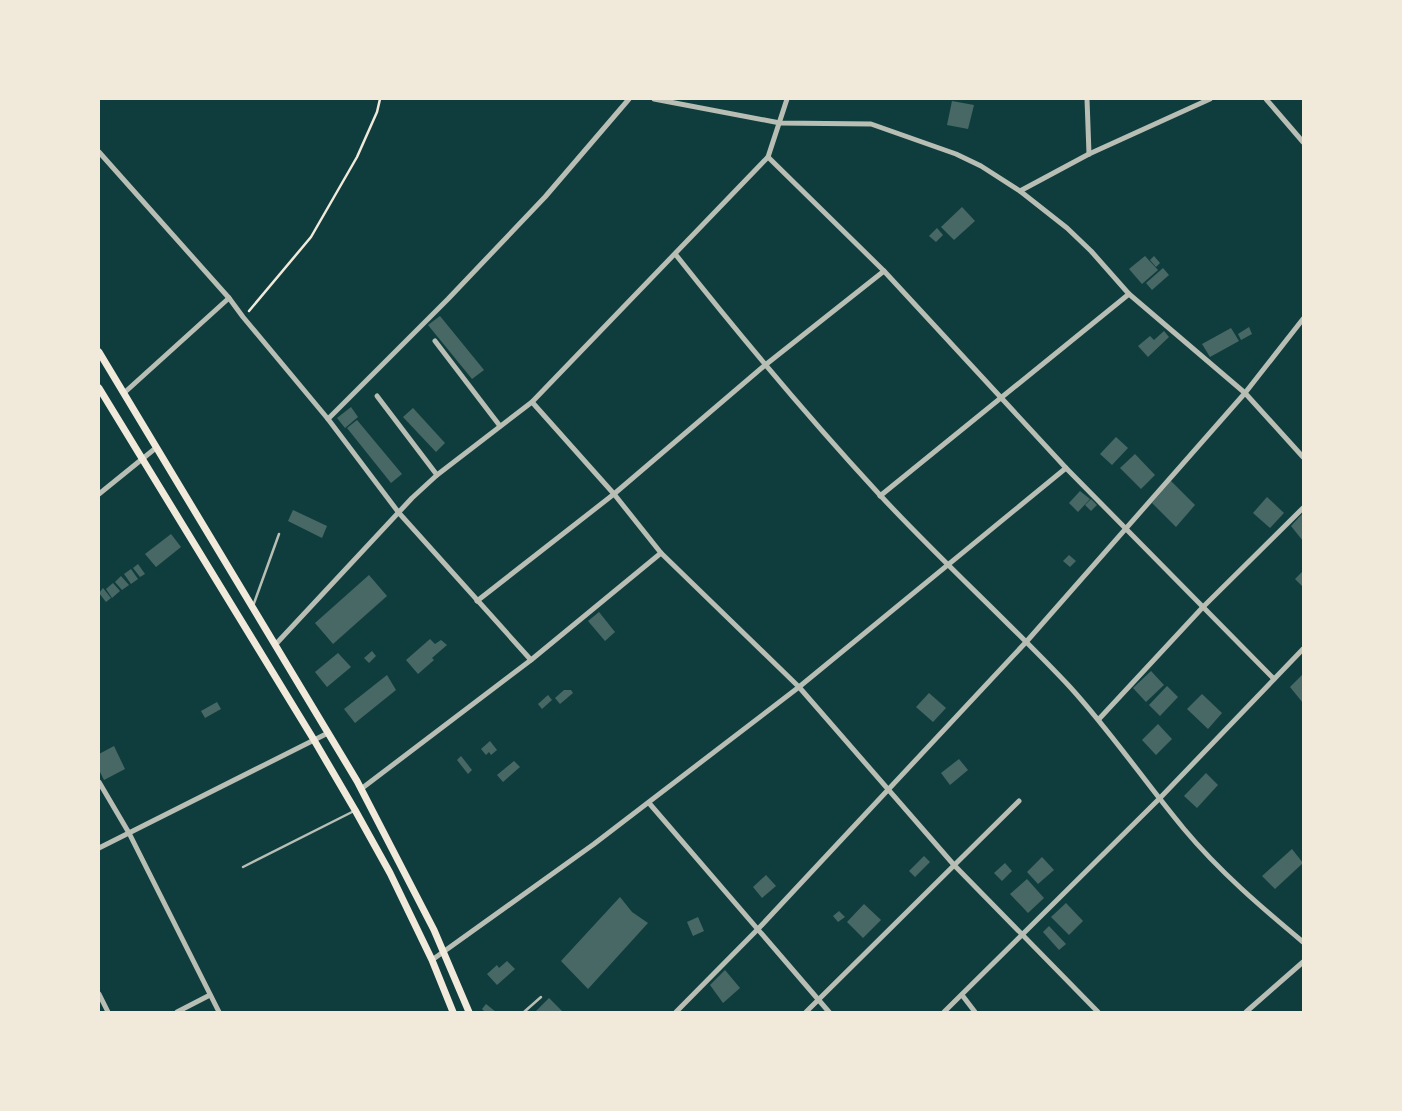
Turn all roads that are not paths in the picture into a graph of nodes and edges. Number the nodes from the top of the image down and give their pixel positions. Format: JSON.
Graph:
{"nodes":[{"id":1,"x":629,"y":99,"type":"edge"},
{"id":2,"x":654,"y":99,"type":"edge"},
{"id":3,"x":787,"y":99,"type":"edge"},
{"id":4,"x":1087,"y":99,"type":"edge"},
{"id":5,"x":1210,"y":99,"type":"edge"},
{"id":6,"x":1266,"y":99,"type":"edge"},
{"id":7,"x":780,"y":123,"type":"junction"},
{"id":8,"x":1303,"y":142,"type":"edge"},
{"id":9,"x":99,"y":152,"type":"edge"},
{"id":10,"x":1089,"y":154,"type":"junction"},
{"id":11,"x":768,"y":156,"type":"junction"},
{"id":12,"x":1020,"y":191,"type":"junction"},
{"id":13,"x":676,"y":254,"type":"junction"},
{"id":14,"x":884,"y":272,"type":"junction"},
{"id":15,"x":1129,"y":294,"type":"junction"},
{"id":16,"x":230,"y":298,"type":"junction"},
{"id":17,"x":1303,"y":319,"type":"edge"},
{"id":18,"x":435,"y":341,"type":"dead end"},
{"id":19,"x":99,"y":352,"type":"edge"},
{"id":20,"x":764,"y":366,"type":"junction"},
{"id":21,"x":99,"y":388,"type":"edge"},
{"id":22,"x":124,"y":393,"type":"junction"},
{"id":23,"x":1245,"y":393,"type":"junction"},
{"id":24,"x":377,"y":396,"type":"dead end"},
{"id":25,"x":1000,"y":397,"type":"junction"},
{"id":26,"x":532,"y":402,"type":"junction"},
{"id":27,"x":328,"y":419,"type":"junction"},
{"id":28,"x":500,"y":426,"type":"junction"},
{"id":29,"x":157,"y":447,"type":"junction"},
{"id":30,"x":1303,"y":457,"type":"edge"},
{"id":31,"x":142,"y":459,"type":"junction"},
{"id":32,"x":1066,"y":468,"type":"junction"},
{"id":33,"x":437,"y":475,"type":"junction"},
{"id":34,"x":99,"y":494,"type":"edge"},
{"id":35,"x":614,"y":494,"type":"junction"},
{"id":36,"x":880,"y":496,"type":"junction"},
{"id":37,"x":1303,"y":508,"type":"edge"},
{"id":38,"x":398,"y":513,"type":"junction"},
{"id":39,"x":1124,"y":527,"type":"junction"},
{"id":40,"x":279,"y":534,"type":"dead end"},
{"id":41,"x":662,"y":553,"type":"junction"},
{"id":42,"x":950,"y":564,"type":"junction"},
{"id":43,"x":477,"y":601,"type":"junction"},
{"id":44,"x":252,"y":607,"type":"junction"},
{"id":45,"x":1203,"y":607,"type":"junction"},
{"id":46,"x":1027,"y":641,"type":"junction"},
{"id":47,"x":275,"y":645,"type":"junction"},
{"id":48,"x":1302,"y":653,"type":"edge"},
{"id":49,"x":531,"y":660,"type":"junction"},
{"id":50,"x":1274,"y":679,"type":"junction"},
{"id":51,"x":800,"y":687,"type":"junction"},
{"id":52,"x":1099,"y":719,"type":"junction"},
{"id":53,"x":328,"y":733,"type":"junction"},
{"id":54,"x":314,"y":740,"type":"junction"},
{"id":55,"x":99,"y":782,"type":"edge"},
{"id":56,"x":361,"y":789,"type":"junction"},
{"id":57,"x":886,"y":789,"type":"junction"},
{"id":58,"x":1160,"y":798,"type":"junction"},
{"id":59,"x":1019,"y":801,"type":"dead end"},
{"id":60,"x":650,"y":803,"type":"junction"},
{"id":61,"x":355,"y":810,"type":"junction"},
{"id":62,"x":130,"y":833,"type":"junction"},
{"id":63,"x":99,"y":848,"type":"edge"},
{"id":64,"x":954,"y":865,"type":"junction"},
{"id":65,"x":243,"y":867,"type":"dead end"},
{"id":66,"x":758,"y":929,"type":"junction"},
{"id":67,"x":1022,"y":935,"type":"junction"},
{"id":68,"x":1303,"y":942,"type":"edge"},
{"id":69,"x":443,"y":952,"type":"junction"},
{"id":70,"x":432,"y":960,"type":"junction"},
{"id":71,"x":1303,"y":962,"type":"edge"},
{"id":72,"x":99,"y":994,"type":"edge"},
{"id":73,"x":962,"y":994,"type":"junction"},
{"id":74,"x":210,"y":995,"type":"junction"},
{"id":75,"x":541,"y":997,"type":"dead end"},
{"id":76,"x":819,"y":999,"type":"junction"},
{"id":77,"x":108,"y":1012,"type":"edge"},
{"id":78,"x":177,"y":1012,"type":"edge"},
{"id":79,"x":219,"y":1012,"type":"edge"},
{"id":80,"x":453,"y":1012,"type":"edge"},
{"id":81,"x":470,"y":1012,"type":"edge"},
{"id":82,"x":524,"y":1012,"type":"edge"},
{"id":83,"x":676,"y":1012,"type":"edge"},
{"id":84,"x":806,"y":1012,"type":"edge"},
{"id":85,"x":830,"y":1012,"type":"edge"},
{"id":86,"x":944,"y":1012,"type":"edge"},
{"id":87,"x":975,"y":1012,"type":"edge"},
{"id":88,"x":1098,"y":1012,"type":"edge"},
{"id":89,"x":1246,"y":1012,"type":"edge"}],
"edges":[{"from":1,"to":27,"type":"street"},
{"from":2,"to":7,"type":"street"},
{"from":3,"to":7,"type":"street"},
{"from":4,"to":10,"type":"street"},
{"from":5,"to":10,"type":"street"},
{"from":6,"to":8,"type":"street"},
{"from":7,"to":11,"type":"street"},
{"from":7,"to":12,"type":"street"},
{"from":9,"to":16,"type":"street"},
{"from":10,"to":12,"type":"street"},
{"from":11,"to":13,"type":"street"},
{"from":11,"to":14,"type":"street"},
{"from":12,"to":15,"type":"street"},
{"from":13,"to":20,"type":"street"},
{"from":13,"to":26,"type":"street"},
{"from":14,"to":20,"type":"street"},
{"from":14,"to":25,"type":"street"},
{"from":15,"to":23,"type":"street"},
{"from":15,"to":25,"type":"street"},
{"from":16,"to":22,"type":"street"},
{"from":16,"to":27,"type":"street"},
{"from":17,"to":23,"type":"street"},
{"from":18,"to":28,"type":"street"},
{"from":19,"to":22,"type":"main road"},
{"from":20,"to":35,"type":"street"},
{"from":20,"to":36,"type":"street"},
{"from":21,"to":31,"type":"main road"},
{"from":22,"to":29,"type":"main road"},
{"from":23,"to":30,"type":"street"},
{"from":23,"to":39,"type":"street"},
{"from":24,"to":33,"type":"street"},
{"from":25,"to":32,"type":"street"},
{"from":25,"to":36,"type":"street"},
{"from":26,"to":28,"type":"street"},
{"from":26,"to":35,"type":"street"},
{"from":27,"to":38,"type":"street"},
{"from":28,"to":33,"type":"street"},
{"from":29,"to":31,"type":"street"},
{"from":29,"to":44,"type":"main road"},
{"from":31,"to":34,"type":"street"},
{"from":31,"to":54,"type":"main road"},
{"from":32,"to":39,"type":"street"},
{"from":32,"to":42,"type":"street"},
{"from":33,"to":38,"type":"street"},
{"from":35,"to":41,"type":"street"},
{"from":35,"to":43,"type":"street"},
{"from":36,"to":42,"type":"street"},
{"from":37,"to":45,"type":"street"},
{"from":38,"to":43,"type":"street"},
{"from":38,"to":47,"type":"street"},
{"from":39,"to":45,"type":"street"},
{"from":39,"to":46,"type":"street"},
{"from":40,"to":44,"type":"lane"},
{"from":41,"to":49,"type":"street"},
{"from":41,"to":51,"type":"street"},
{"from":42,"to":46,"type":"street"},
{"from":42,"to":51,"type":"street"},
{"from":43,"to":49,"type":"street"},
{"from":44,"to":47,"type":"main road"},
{"from":45,"to":50,"type":"street"},
{"from":45,"to":52,"type":"street"},
{"from":46,"to":52,"type":"street"},
{"from":46,"to":57,"type":"street"},
{"from":47,"to":53,"type":"main road"},
{"from":48,"to":50,"type":"street"},
{"from":49,"to":56,"type":"street"},
{"from":50,"to":58,"type":"street"},
{"from":51,"to":57,"type":"street"},
{"from":51,"to":60,"type":"street"},
{"from":52,"to":58,"type":"street"},
{"from":53,"to":54,"type":"street"},
{"from":53,"to":56,"type":"main road"},
{"from":54,"to":61,"type":"main road"},
{"from":54,"to":62,"type":"street"},
{"from":55,"to":62,"type":"street"},
{"from":56,"to":69,"type":"main road"},
{"from":57,"to":64,"type":"street"},
{"from":57,"to":66,"type":"street"},
{"from":58,"to":67,"type":"street"},
{"from":58,"to":68,"type":"street"},
{"from":59,"to":64,"type":"street"},
{"from":60,"to":66,"type":"street"},
{"from":60,"to":69,"type":"street"},
{"from":61,"to":65,"type":"lane"},
{"from":61,"to":70,"type":"main road"},
{"from":62,"to":63,"type":"street"},
{"from":62,"to":74,"type":"street"},
{"from":64,"to":67,"type":"street"},
{"from":64,"to":76,"type":"street"},
{"from":66,"to":76,"type":"street"},
{"from":66,"to":83,"type":"street"},
{"from":67,"to":73,"type":"street"},
{"from":67,"to":88,"type":"street"},
{"from":69,"to":70,"type":"street"},
{"from":69,"to":81,"type":"main road"},
{"from":70,"to":80,"type":"main road"},
{"from":71,"to":89,"type":"street"},
{"from":72,"to":77,"type":"street"},
{"from":73,"to":86,"type":"street"},
{"from":73,"to":87,"type":"street"},
{"from":74,"to":78,"type":"street"},
{"from":74,"to":79,"type":"street"},
{"from":75,"to":82,"type":"lane"},
{"from":76,"to":84,"type":"street"},
{"from":76,"to":85,"type":"street"}]}
